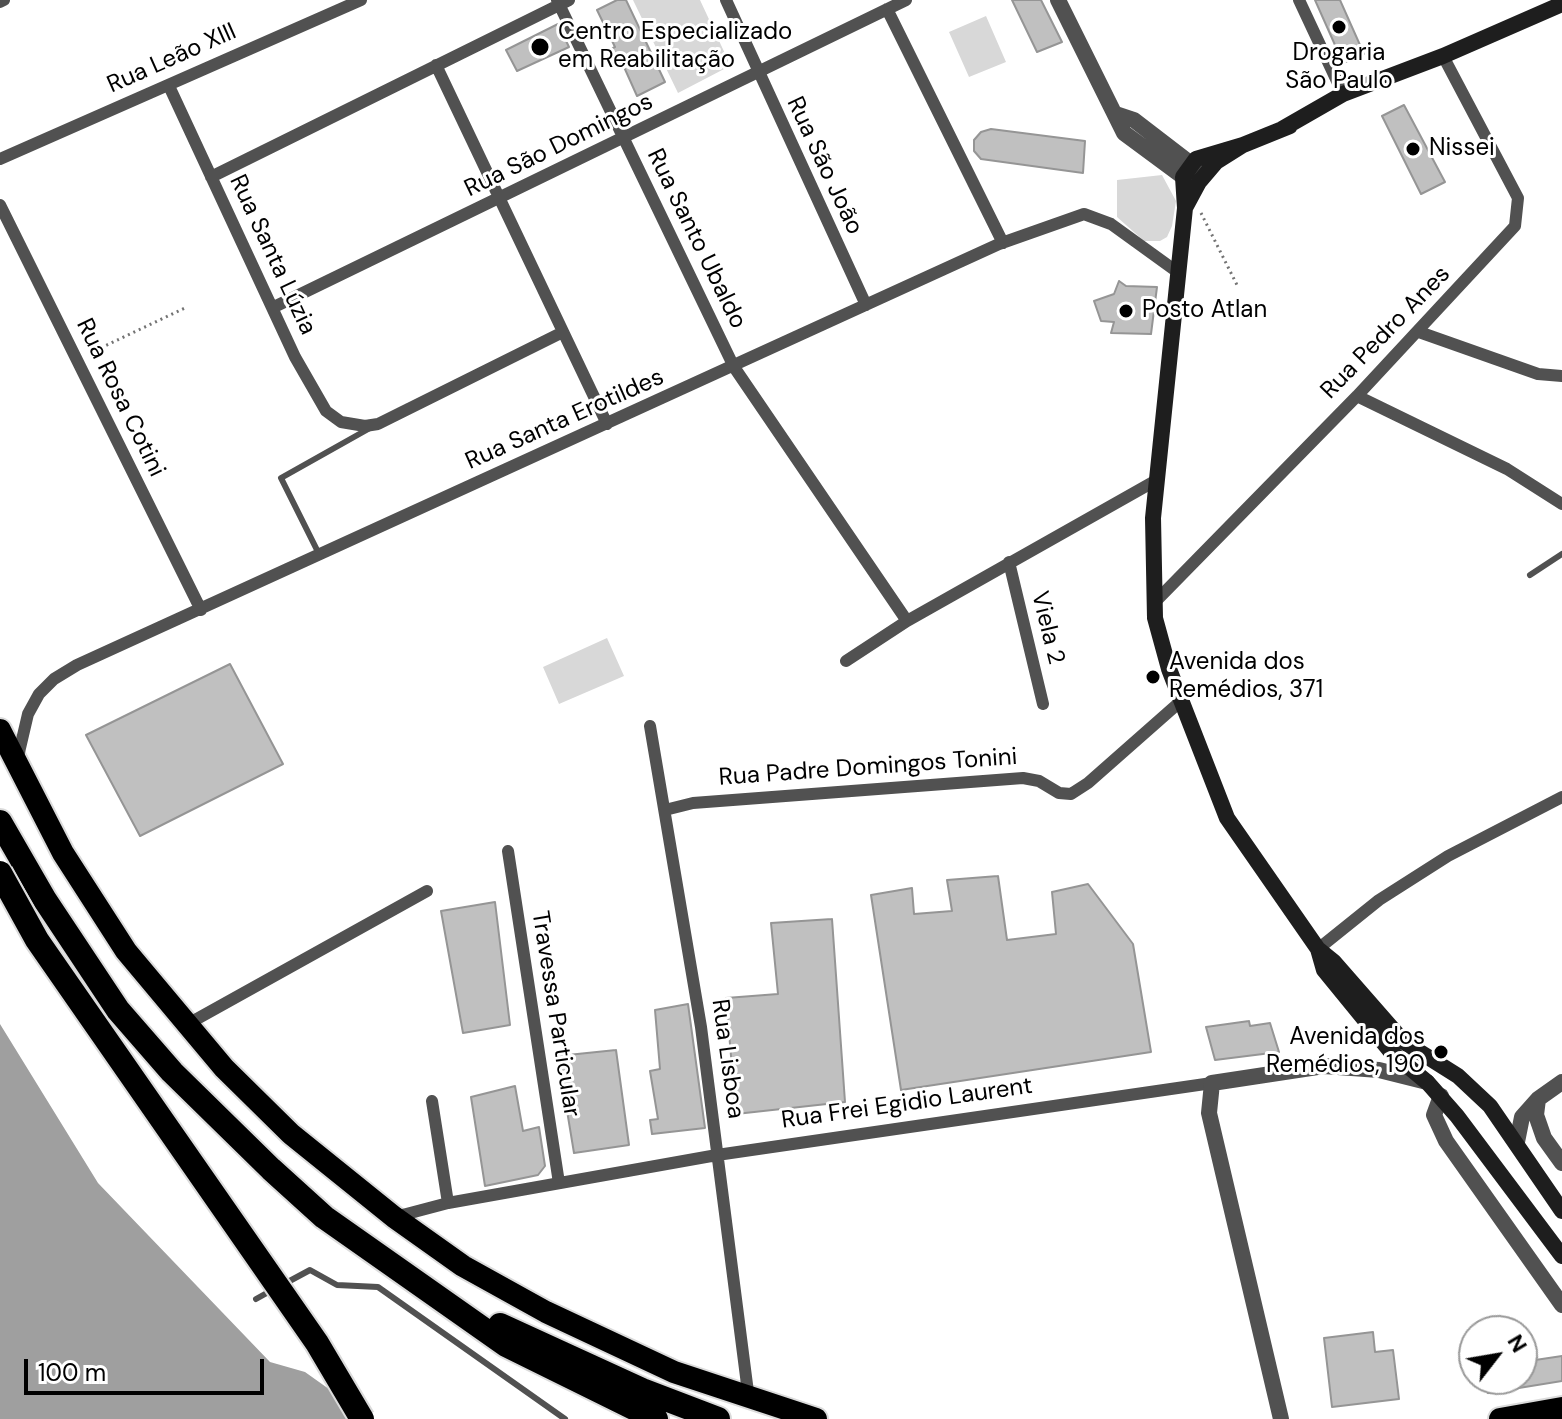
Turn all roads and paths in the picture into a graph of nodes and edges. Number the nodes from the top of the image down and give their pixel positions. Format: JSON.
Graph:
{"nodes":[{"id":1,"x":361,"y":0,"type":"edge"},
{"id":2,"x":726,"y":0,"type":"edge"},
{"id":3,"x":906,"y":0,"type":"edge"},
{"id":4,"x":1058,"y":0,"type":"edge"},
{"id":5,"x":1299,"y":0,"type":"edge"},
{"id":6,"x":1555,"y":0,"type":"edge"},
{"id":7,"x":562,"y":2,"type":"edge"},
{"id":8,"x":1562,"y":4,"type":"edge"},
{"id":9,"x":887,"y":9,"type":"junction"},
{"id":10,"x":1498,"y":31,"type":"junction"},
{"id":11,"x":1443,"y":56,"type":"junction"},
{"id":12,"x":1425,"y":63,"type":"junction"},
{"id":13,"x":436,"y":65,"type":"junction"},
{"id":14,"x":759,"y":72,"type":"junction"},
{"id":15,"x":169,"y":86,"type":"junction"},
{"id":16,"x":1343,"y":94,"type":"junction"},
{"id":17,"x":1282,"y":129,"type":"junction"},
{"id":18,"x":623,"y":138,"type":"junction"},
{"id":19,"x":0,"y":159,"type":"edge"},
{"id":20,"x":211,"y":177,"type":"junction"},
{"id":21,"x":1192,"y":184,"type":"junction"},
{"id":22,"x":499,"y":200,"type":"junction"},
{"id":23,"x":0,"y":205,"type":"edge"},
{"id":24,"x":1003,"y":243,"type":"junction"},
{"id":25,"x":1176,"y":271,"type":"junction"},
{"id":26,"x":1237,"y":285,"type":"dead end"},
{"id":27,"x":866,"y":305,"type":"junction"},
{"id":28,"x":187,"y":307,"type":"dead end"},
{"id":29,"x":274,"y":307,"type":"junction"},
{"id":30,"x":1419,"y":332,"type":"junction"},
{"id":31,"x":561,"y":333,"type":"junction"},
{"id":32,"x":76,"y":360,"type":"junction"},
{"id":33,"x":734,"y":367,"type":"junction"},
{"id":34,"x":1562,"y":376,"type":"edge"},
{"id":35,"x":1357,"y":396,"type":"junction"},
{"id":36,"x":378,"y":424,"type":"junction"},
{"id":37,"x":607,"y":424,"type":"junction"},
{"id":38,"x":1155,"y":481,"type":"junction"},
{"id":39,"x":1562,"y":504,"type":"edge"},
{"id":40,"x":1562,"y":554,"type":"edge"},
{"id":41,"x":320,"y":556,"type":"junction"},
{"id":42,"x":1009,"y":562,"type":"junction"},
{"id":43,"x":1530,"y":575,"type":"dead end"},
{"id":44,"x":1154,"y":603,"type":"junction"},
{"id":45,"x":201,"y":610,"type":"junction"},
{"id":46,"x":907,"y":621,"type":"junction"},
{"id":47,"x":846,"y":661,"type":"dead end"},
{"id":48,"x":1181,"y":701,"type":"junction"},
{"id":49,"x":1043,"y":704,"type":"dead end"},
{"id":50,"x":650,"y":726,"type":"dead end"},
{"id":51,"x":0,"y":730,"type":"edge"},
{"id":52,"x":17,"y":764,"type":"junction"},
{"id":53,"x":1562,"y":797,"type":"edge"},
{"id":54,"x":665,"y":810,"type":"junction"},
{"id":55,"x":0,"y":822,"type":"edge"},
{"id":56,"x":508,"y":851,"type":"dead end"},
{"id":57,"x":0,"y":873,"type":"edge"},
{"id":58,"x":427,"y":891,"type":"dead end"},
{"id":59,"x":1318,"y":949,"type":"junction"},
{"id":60,"x":186,"y":1025,"type":"junction"},
{"id":61,"x":1562,"y":1082,"type":"edge"},
{"id":62,"x":1212,"y":1083,"type":"junction"},
{"id":63,"x":1428,"y":1083,"type":"junction"},
{"id":64,"x":1441,"y":1096,"type":"junction"},
{"id":65,"x":1538,"y":1099,"type":"junction"},
{"id":66,"x":432,"y":1101,"type":"dead end"},
{"id":67,"x":1517,"y":1142,"type":"junction"},
{"id":68,"x":717,"y":1155,"type":"junction"},
{"id":69,"x":1562,"y":1163,"type":"edge"},
{"id":70,"x":559,"y":1183,"type":"junction"},
{"id":71,"x":448,"y":1203,"type":"junction"},
{"id":72,"x":1561,"y":1210,"type":"edge"},
{"id":73,"x":394,"y":1217,"type":"junction"},
{"id":74,"x":1562,"y":1256,"type":"edge"},
{"id":75,"x":438,"y":1297,"type":"junction"},
{"id":76,"x":256,"y":1299,"type":"dead end"},
{"id":77,"x":1562,"y":1305,"type":"edge"},
{"id":78,"x":749,"y":1400,"type":"junction"},
{"id":79,"x":1562,"y":1408,"type":"edge"},
{"id":80,"x":645,"y":1417,"type":"edge"},
{"id":81,"x":362,"y":1419,"type":"edge"},
{"id":82,"x":565,"y":1419,"type":"edge"},
{"id":83,"x":718,"y":1419,"type":"edge"},
{"id":84,"x":816,"y":1419,"type":"edge"},
{"id":85,"x":1281,"y":1419,"type":"edge"},
{"id":86,"x":1500,"y":1419,"type":"edge"}],
"edges":[{"from":1,"to":15,"type":"street","name":"Rua Leão XIII"},
{"from":2,"to":14,"type":"street","name":"Rua São João"},
{"from":3,"to":9,"type":"street","name":"Rua São Domingos"},
{"from":4,"to":21,"type":"street"},
{"from":5,"to":16,"type":"street"},
{"from":6,"to":10,"type":"main road"},
{"from":7,"to":13,"type":"street"},
{"from":7,"to":18,"type":"street","name":"Rua Santo Ubaldo"},
{"from":8,"to":10,"type":"main road"},
{"from":9,"to":14,"type":"street","name":"Rua São Domingos"},
{"from":9,"to":24,"type":"street"},
{"from":10,"to":11,"type":"main road"},
{"from":11,"to":12,"type":"main road"},
{"from":11,"to":30,"type":"street","name":"Rua Pedro Anes"},
{"from":12,"to":16,"type":"main road"},
{"from":12,"to":17,"type":"main road"},
{"from":13,"to":20,"type":"street"},
{"from":13,"to":22,"type":"street"},
{"from":14,"to":18,"type":"street","name":"Rua São Domingos"},
{"from":14,"to":27,"type":"street","name":"Rua São João"},
{"from":15,"to":19,"type":"street","name":"Rua Leão XIII"},
{"from":15,"to":20,"type":"street","name":"Rua Santa Lúzia"},
{"from":16,"to":17,"type":"main road"},
{"from":17,"to":21,"type":"main road"},
{"from":18,"to":22,"type":"street","name":"Rua São Domingos"},
{"from":18,"to":33,"type":"street","name":"Rua Santo Ubaldo"},
{"from":20,"to":29,"type":"street","name":"Rua Santa Lúzia"},
{"from":21,"to":25,"type":"main road"},
{"from":21,"to":26,"type":"path"},
{"from":22,"to":29,"type":"street","name":"Rua São Domingos"},
{"from":22,"to":31,"type":"street"},
{"from":23,"to":32,"type":"street","name":"Rua Rosa Cotini"},
{"from":24,"to":25,"type":"street","name":"Rua Santa Erotildes"},
{"from":24,"to":27,"type":"street","name":"Rua Santa Erotildes"},
{"from":25,"to":38,"type":"main road"},
{"from":27,"to":33,"type":"street","name":"Rua Santa Erotildes"},
{"from":28,"to":32,"type":"path"},
{"from":29,"to":36,"type":"street","name":"Rua Santa Lúzia"},
{"from":30,"to":34,"type":"street"},
{"from":30,"to":35,"type":"street","name":"Rua Pedro Anes"},
{"from":31,"to":36,"type":"street"},
{"from":31,"to":37,"type":"street"},
{"from":32,"to":45,"type":"street","name":"Rua Rosa Cotini"},
{"from":33,"to":37,"type":"street","name":"Rua Santa Erotildes"},
{"from":33,"to":46,"type":"street","name":"Rua Santo Ubaldo"},
{"from":35,"to":39,"type":"street"},
{"from":35,"to":44,"type":"street","name":"Rua Pedro Anes"},
{"from":36,"to":41,"type":"lane"},
{"from":37,"to":41,"type":"street","name":"Rua Santa Erotildes"},
{"from":38,"to":42,"type":"street"},
{"from":38,"to":44,"type":"main road"},
{"from":40,"to":43,"type":"lane"},
{"from":41,"to":45,"type":"street","name":"Rua Santa Erotildes"},
{"from":42,"to":46,"type":"street"},
{"from":42,"to":49,"type":"street","name":"Viela 2"},
{"from":44,"to":48,"type":"main road"},
{"from":45,"to":52,"type":"street","name":"Rua Santa Erotildes"},
{"from":46,"to":47,"type":"street"},
{"from":48,"to":54,"type":"street","name":"Rua Padre Domingos Tonini"},
{"from":48,"to":59,"type":"main road"},
{"from":50,"to":54,"type":"street","name":"Rua Lisboa"},
{"from":51,"to":52,"type":"highway"},
{"from":52,"to":60,"type":"highway"},
{"from":53,"to":59,"type":"street"},
{"from":54,"to":68,"type":"street","name":"Rua Lisboa"},
{"from":55,"to":75,"type":"highway"},
{"from":56,"to":70,"type":"street","name":"Travessa Particular"},
{"from":57,"to":81,"type":"highway","bridge":true},
{"from":58,"to":60,"type":"street"},
{"from":59,"to":63,"type":"main road"},
{"from":59,"to":67,"type":"main road"},
{"from":60,"to":73,"type":"highway"},
{"from":61,"to":65,"type":"street"},
{"from":62,"to":63,"type":"street","name":"Rua Frei Egidio Laurent"},
{"from":62,"to":68,"type":"street","name":"Rua Frei Egidio Laurent"},
{"from":62,"to":85,"type":"street"},
{"from":63,"to":64,"type":"main road"},
{"from":64,"to":74,"type":"main road"},
{"from":64,"to":77,"type":"street"},
{"from":65,"to":67,"type":"street"},
{"from":65,"to":69,"type":"street"},
{"from":66,"to":71,"type":"street"},
{"from":67,"to":72,"type":"main road"},
{"from":68,"to":70,"type":"street","name":"Rua Frei Egidio Laurent"},
{"from":68,"to":78,"type":"street","name":"Rua Lisboa"},
{"from":70,"to":71,"type":"street","name":"Rua Frei Egidio Laurent"},
{"from":71,"to":73,"type":"street","name":"Rua Frei Egidio Laurent"},
{"from":73,"to":78,"type":"highway"},
{"from":75,"to":80,"type":"highway"},
{"from":75,"to":83,"type":"highway"},
{"from":76,"to":82,"type":"lane"},
{"from":78,"to":84,"type":"highway"},
{"from":79,"to":86,"type":"highway"}]}
